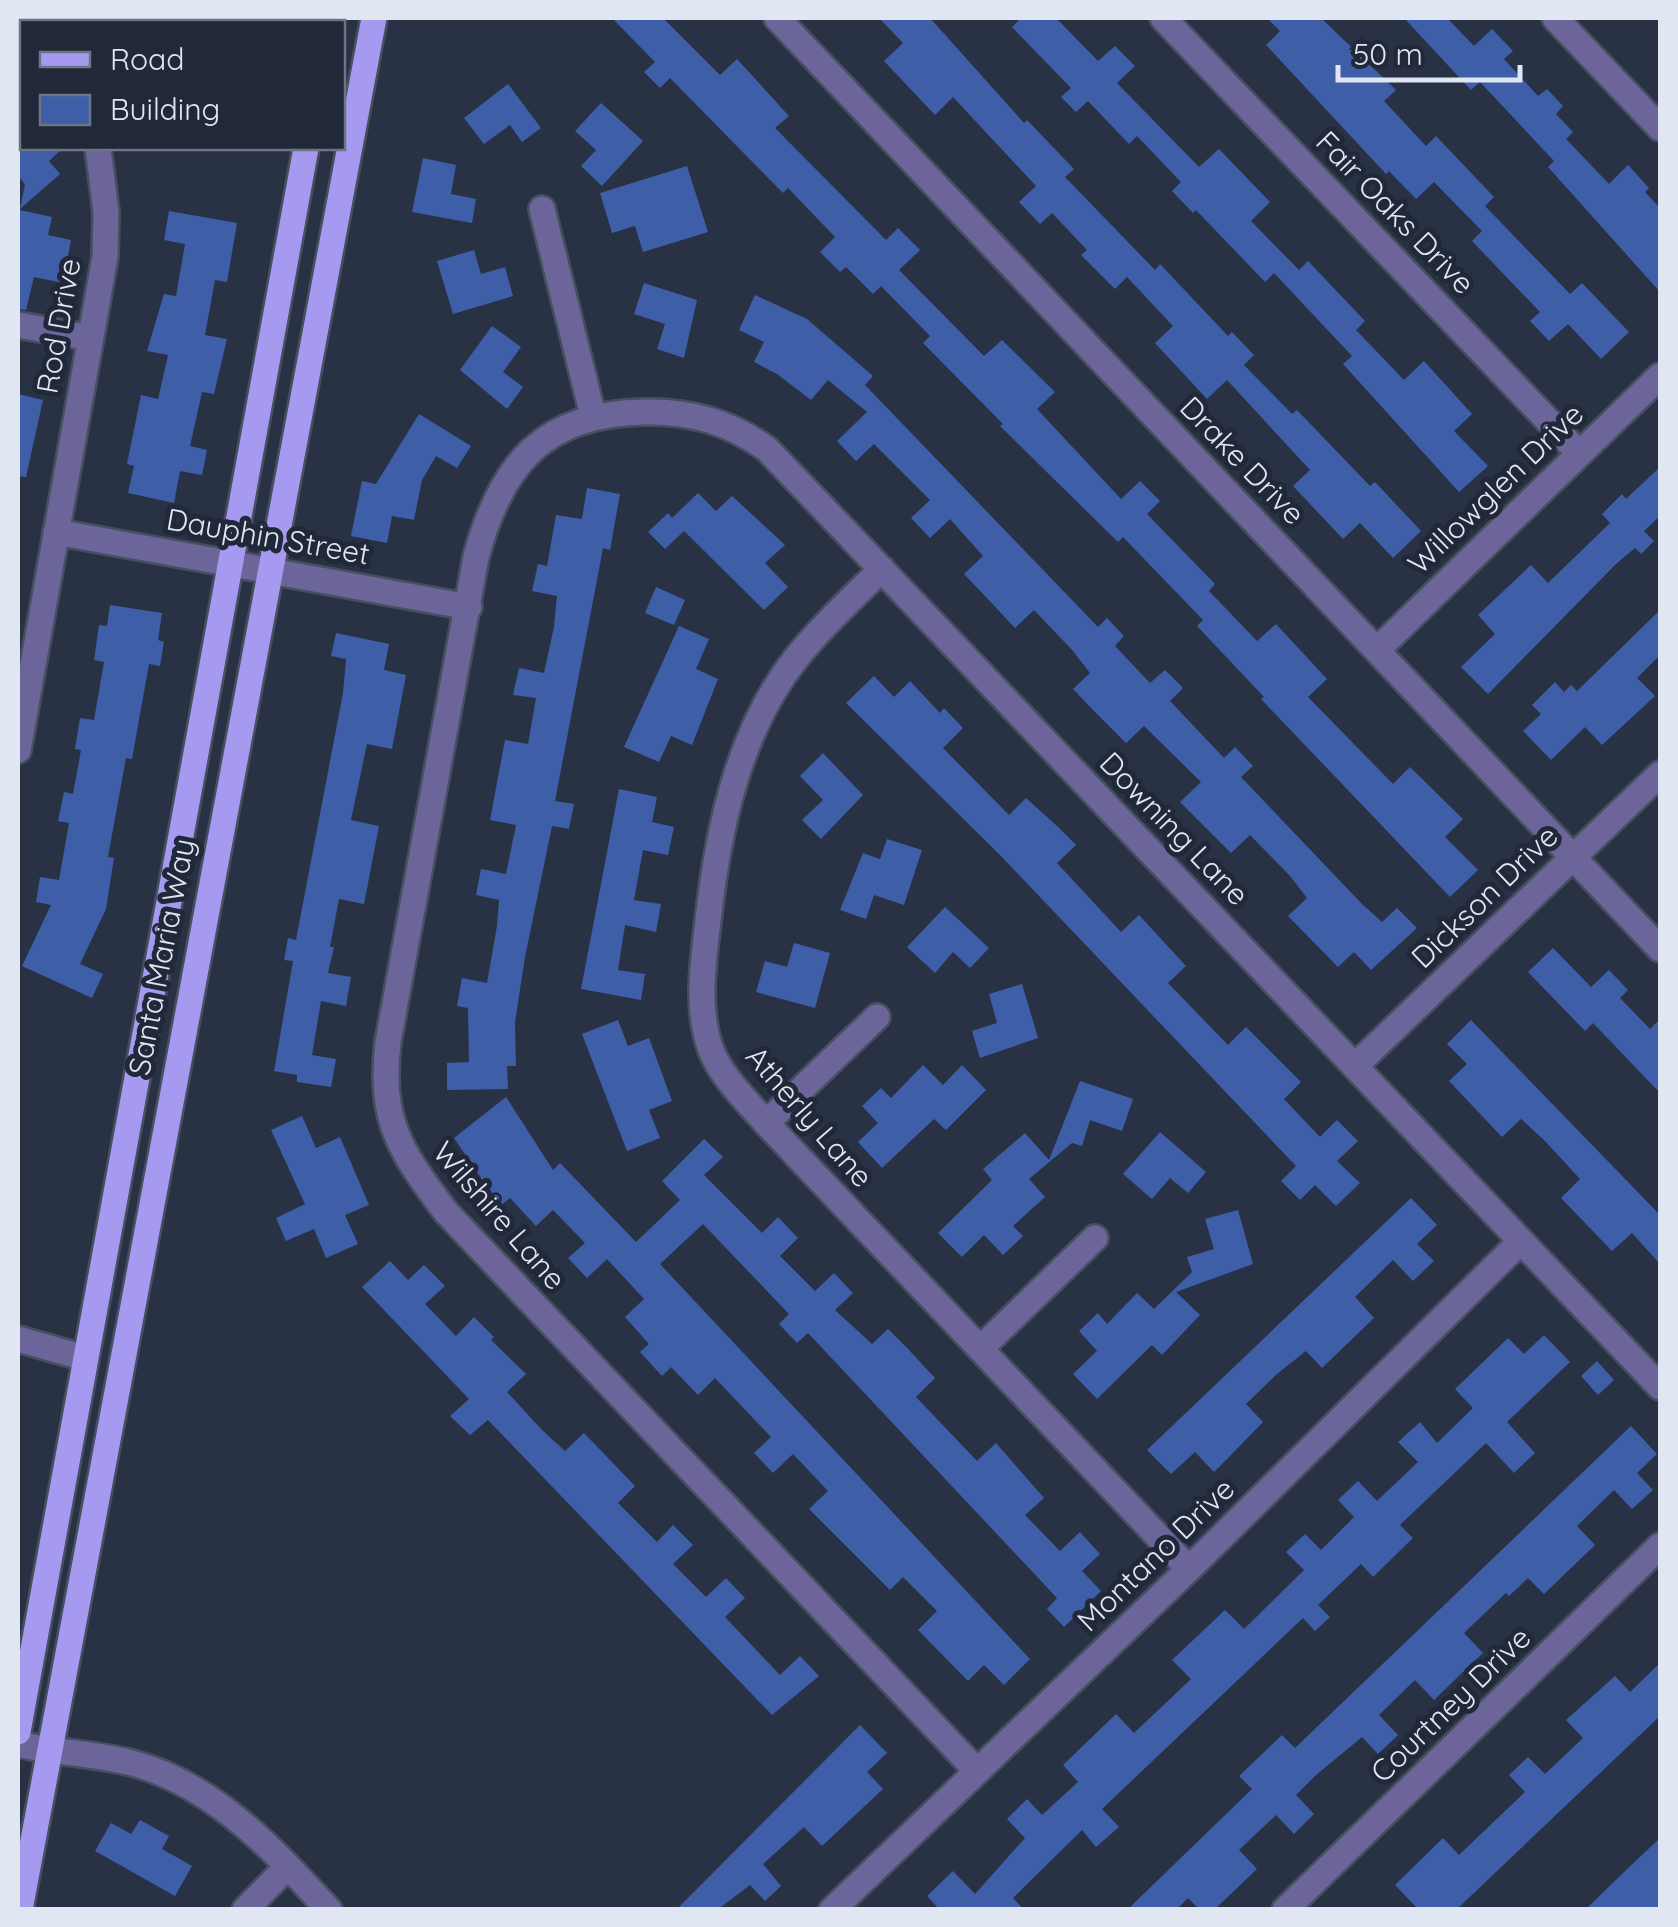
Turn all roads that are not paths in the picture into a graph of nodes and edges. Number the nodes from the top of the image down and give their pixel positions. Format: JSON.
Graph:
{"nodes":[{"id":1,"x":374,"y":18,"type":"edge"},
{"id":2,"x":777,"y":18,"type":"edge"},
{"id":3,"x":1164,"y":18,"type":"edge"},
{"id":4,"x":1555,"y":18,"type":"edge"},
{"id":5,"x":1660,"y":128,"type":"edge"},
{"id":6,"x":98,"y":150,"type":"edge"},
{"id":7,"x":306,"y":150,"type":"edge"},
{"id":8,"x":542,"y":209,"type":"dead end"},
{"id":9,"x":18,"y":326,"type":"edge"},
{"id":10,"x":91,"y":338,"type":"junction"},
{"id":11,"x":1660,"y":376,"type":"edge"},
{"id":12,"x":593,"y":416,"type":"junction"},
{"id":13,"x":1579,"y":453,"type":"junction"},
{"id":14,"x":56,"y":532,"type":"junction"},
{"id":15,"x":230,"y":563,"type":"junction"},
{"id":16,"x":882,"y":569,"type":"junction"},
{"id":17,"x":269,"y":570,"type":"junction"},
{"id":18,"x":469,"y":607,"type":"junction"},
{"id":19,"x":1377,"y":650,"type":"junction"},
{"id":20,"x":24,"y":675,"type":"edge"},
{"id":21,"x":18,"y":750,"type":"edge"},
{"id":22,"x":1660,"y":774,"type":"edge"},
{"id":23,"x":1574,"y":857,"type":"junction"},
{"id":24,"x":1660,"y":949,"type":"edge"},
{"id":25,"x":877,"y":1016,"type":"dead end"},
{"id":26,"x":1355,"y":1066,"type":"junction"},
{"id":27,"x":766,"y":1124,"type":"junction"},
{"id":28,"x":1096,"y":1238,"type":"dead end"},
{"id":29,"x":1520,"y":1242,"type":"junction"},
{"id":30,"x":18,"y":1339,"type":"edge"},
{"id":31,"x":980,"y":1349,"type":"junction"},
{"id":32,"x":85,"y":1358,"type":"junction"},
{"id":33,"x":1660,"y":1387,"type":"edge"},
{"id":34,"x":1660,"y":1546,"type":"edge"},
{"id":35,"x":1190,"y":1569,"type":"junction"},
{"id":36,"x":18,"y":1732,"type":"edge"},
{"id":37,"x":18,"y":1744,"type":"edge"},
{"id":38,"x":48,"y":1751,"type":"junction"},
{"id":39,"x":977,"y":1772,"type":"junction"},
{"id":40,"x":287,"y":1868,"type":"junction"},
{"id":41,"x":20,"y":1910,"type":"edge"},
{"id":42,"x":245,"y":1910,"type":"edge"},
{"id":43,"x":328,"y":1910,"type":"edge"},
{"id":44,"x":832,"y":1910,"type":"edge"},
{"id":45,"x":1285,"y":1910,"type":"edge"}],
"edges":[{"from":1,"to":17,"type":"main road","name":"Santa Maria Way"},
{"from":2,"to":19,"type":"street","name":"Drake Drive"},
{"from":3,"to":13,"type":"street","name":"Fair Oaks Drive"},
{"from":4,"to":5,"type":"street"},
{"from":6,"to":10,"type":"street","name":"Rod Drive"},
{"from":7,"to":15,"type":"main road","name":"Santa Maria Way"},
{"from":8,"to":12,"type":"street"},
{"from":9,"to":10,"type":"street"},
{"from":10,"to":14,"type":"street","name":"Rod Drive"},
{"from":11,"to":13,"type":"street","name":"Willowglen Drive"},
{"from":12,"to":16,"type":"street","name":"Downing Lane"},
{"from":12,"to":18,"type":"street","name":"Wilshire Lane"},
{"from":13,"to":19,"type":"street","name":"Willowglen Drive"},
{"from":14,"to":15,"type":"street","name":"Dauphin Street"},
{"from":14,"to":20,"type":"street","name":"Rod Drive"},
{"from":15,"to":17,"type":"street","name":"Dauphin Street"},
{"from":15,"to":32,"type":"main road","name":"Santa Maria Way"},
{"from":16,"to":26,"type":"street","name":"Downing Lane"},
{"from":16,"to":27,"type":"street","name":"Atherly Lane"},
{"from":17,"to":18,"type":"street","name":"Dauphin Street"},
{"from":17,"to":38,"type":"main road","name":"Santa Maria Way"},
{"from":18,"to":39,"type":"street","name":"Wilshire Lane"},
{"from":19,"to":23,"type":"street","name":"Drake Drive"},
{"from":20,"to":21,"type":"street","name":"Rod Drive"},
{"from":22,"to":23,"type":"street","name":"Dickson Drive"},
{"from":23,"to":24,"type":"street","name":"Drake Drive"},
{"from":23,"to":26,"type":"street","name":"Dickson Drive"},
{"from":25,"to":27,"type":"street"},
{"from":26,"to":29,"type":"street","name":"Downing Lane"},
{"from":27,"to":31,"type":"street","name":"Atherly Lane"},
{"from":28,"to":31,"type":"street"},
{"from":29,"to":33,"type":"street","name":"Downing Lane"},
{"from":29,"to":35,"type":"street","name":"Montano Drive"},
{"from":30,"to":32,"type":"street"},
{"from":31,"to":35,"type":"street","name":"Atherly Lane"},
{"from":32,"to":36,"type":"main road","name":"Santa Maria Way"},
{"from":34,"to":45,"type":"street","name":"Courtney Drive"},
{"from":35,"to":39,"type":"street","name":"Montano Drive"},
{"from":37,"to":38,"type":"street"},
{"from":38,"to":40,"type":"street"},
{"from":38,"to":41,"type":"main road","name":"Santa Maria Way"},
{"from":39,"to":44,"type":"street","name":"Montano Drive"},
{"from":40,"to":42,"type":"street"},
{"from":40,"to":43,"type":"street"}]}
